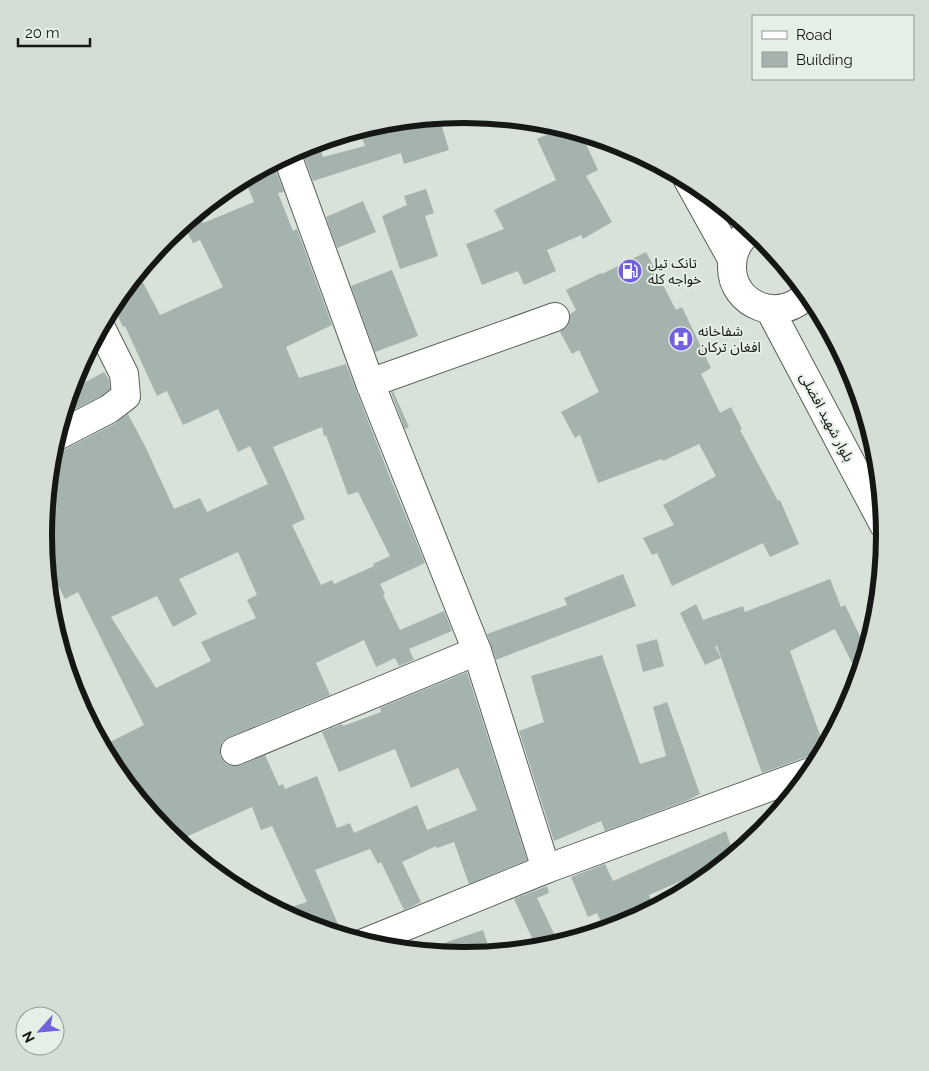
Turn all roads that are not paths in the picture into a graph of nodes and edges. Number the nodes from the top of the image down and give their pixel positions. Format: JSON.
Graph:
{"nodes":[{"id":1,"x":290,"y":163,"type":"edge"},
{"id":2,"x":697,"y":196,"type":"edge"},
{"id":3,"x":746,"y":235,"type":"edge"},
{"id":4,"x":732,"y":259,"type":"junction"},
{"id":5,"x":801,"y":299,"type":"edge"},
{"id":6,"x":770,"y":310,"type":"junction"},
{"id":7,"x":555,"y":316,"type":"dead end"},
{"id":8,"x":105,"y":335,"type":"edge"},
{"id":9,"x":370,"y":383,"type":"junction"},
{"id":10,"x":66,"y":431,"type":"edge"},
{"id":11,"x":876,"y":509,"type":"edge"},
{"id":12,"x":476,"y":651,"type":"junction"},
{"id":13,"x":235,"y":751,"type":"dead end"},
{"id":14,"x":798,"y":777,"type":"edge"},
{"id":15,"x":546,"y":869,"type":"junction"},
{"id":16,"x":375,"y":938,"type":"edge"}],
"edges":[{"from":1,"to":9,"type":"street"},
{"from":2,"to":4,"type":"street"},
{"from":3,"to":4,"type":"street"},
{"from":4,"to":6,"type":"street"},
{"from":5,"to":6,"type":"street"},
{"from":6,"to":11,"type":"street","name":"بلوار شهید افضلی"},
{"from":7,"to":9,"type":"street"},
{"from":8,"to":10,"type":"street"},
{"from":9,"to":12,"type":"street"},
{"from":12,"to":13,"type":"street"},
{"from":12,"to":15,"type":"street"},
{"from":14,"to":15,"type":"street"},
{"from":15,"to":16,"type":"street"}]}
